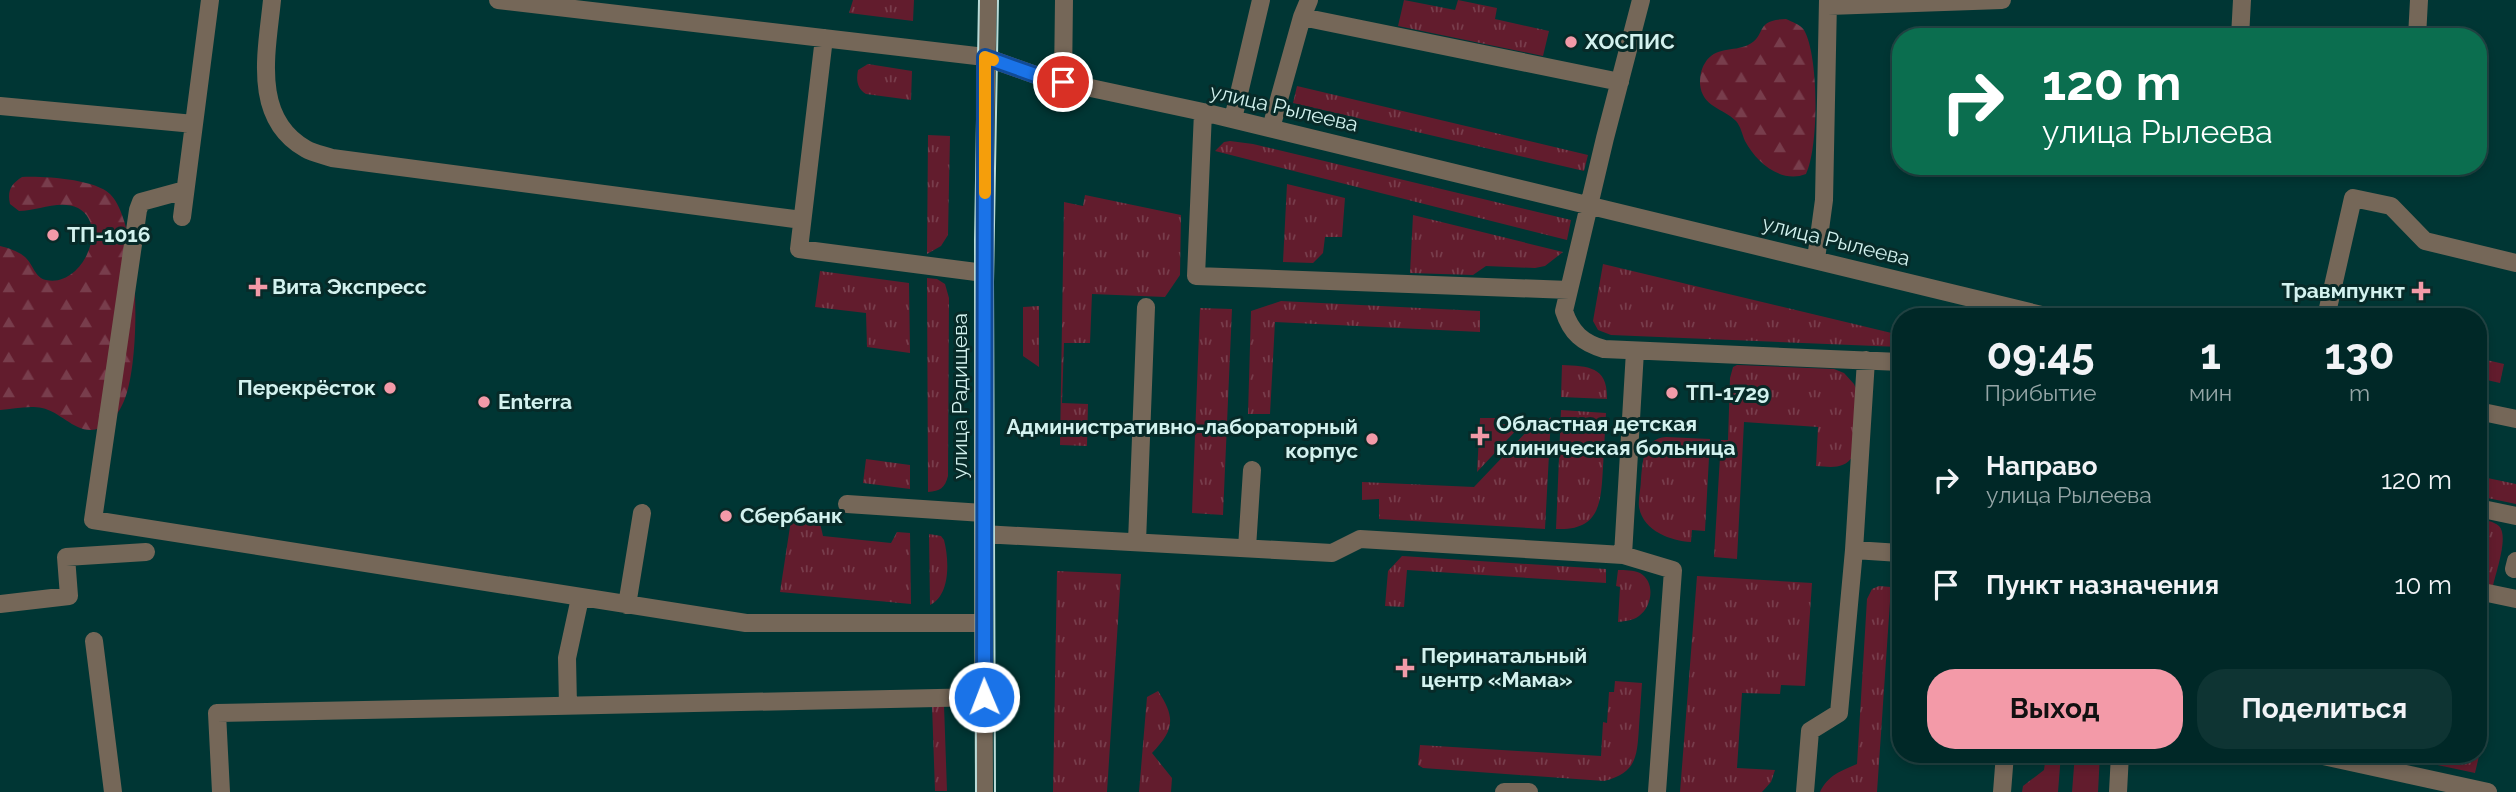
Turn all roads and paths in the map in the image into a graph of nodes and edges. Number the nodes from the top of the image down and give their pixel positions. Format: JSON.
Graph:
{"nodes":[{"id":1,"x":210,"y":0,"type":"edge"},
{"id":2,"x":272,"y":0,"type":"edge"},
{"id":3,"x":498,"y":0,"type":"edge"},
{"id":4,"x":988,"y":0,"type":"edge"},
{"id":5,"x":1064,"y":0,"type":"edge"},
{"id":6,"x":1261,"y":0,"type":"edge"},
{"id":7,"x":1641,"y":0,"type":"edge"},
{"id":8,"x":2001,"y":0,"type":"edge"},
{"id":9,"x":2242,"y":0,"type":"edge"},
{"id":10,"x":2419,"y":0,"type":"edge"},
{"id":11,"x":1828,"y":3,"type":"edge"},
{"id":12,"x":1306,"y":8,"type":"edge"},
{"id":13,"x":2240,"y":28,"type":"edge"},
{"id":14,"x":2417,"y":28,"type":"edge"},
{"id":15,"x":824,"y":38,"type":"junction"},
{"id":16,"x":985,"y":57,"type":"junction"},
{"id":17,"x":1063,"y":82,"type":"junction"},
{"id":18,"x":1620,"y":82,"type":"junction"},
{"id":19,"x":0,"y":106,"type":"edge"},
{"id":20,"x":1203,"y":112,"type":"junction"},
{"id":21,"x":1233,"y":119,"type":"junction"},
{"id":22,"x":194,"y":124,"type":"junction"},
{"id":23,"x":1270,"y":128,"type":"junction"},
{"id":24,"x":186,"y":190,"type":"junction"},
{"id":25,"x":1589,"y":205,"type":"junction"},
{"id":26,"x":182,"y":217,"type":"dead end"},
{"id":27,"x":802,"y":220,"type":"junction"},
{"id":28,"x":1816,"y":259,"type":"junction"},
{"id":29,"x":2516,"y":263,"type":"edge"},
{"id":30,"x":984,"y":273,"type":"junction"},
{"id":31,"x":1569,"y":290,"type":"junction"},
{"id":32,"x":1146,"y":307,"type":"dead end"},
{"id":33,"x":2014,"y":308,"type":"edge"},
{"id":34,"x":2328,"y":308,"type":"edge"},
{"id":35,"x":1635,"y":351,"type":"junction"},
{"id":36,"x":1866,"y":360,"type":"junction"},
{"id":37,"x":1892,"y":362,"type":"edge"},
{"id":38,"x":2487,"y":413,"type":"edge"},
{"id":39,"x":2516,"y":419,"type":"edge"},
{"id":40,"x":1252,"y":470,"type":"dead end"},
{"id":41,"x":847,"y":504,"type":"dead end"},
{"id":42,"x":2487,"y":510,"type":"edge"},
{"id":43,"x":642,"y":513,"type":"dead end"},
{"id":44,"x":983,"y":513,"type":"junction"},
{"id":45,"x":2516,"y":516,"type":"edge"},
{"id":46,"x":983,"y":534,"type":"junction"},
{"id":47,"x":1137,"y":542,"type":"junction"},
{"id":48,"x":1247,"y":548,"type":"junction"},
{"id":49,"x":1854,"y":550,"type":"junction"},
{"id":50,"x":146,"y":552,"type":"dead end"},
{"id":51,"x":1892,"y":553,"type":"edge"},
{"id":52,"x":1623,"y":555,"type":"junction"},
{"id":53,"x":2487,"y":593,"type":"edge"},
{"id":54,"x":580,"y":598,"type":"junction"},
{"id":55,"x":2516,"y":599,"type":"edge"},
{"id":56,"x":0,"y":604,"type":"edge"},
{"id":57,"x":627,"y":605,"type":"junction"},
{"id":58,"x":983,"y":623,"type":"junction"},
{"id":59,"x":94,"y":641,"type":"dead end"},
{"id":60,"x":984,"y":697,"type":"junction"},
{"id":61,"x":568,"y":706,"type":"junction"},
{"id":62,"x":2004,"y":763,"type":"edge"},
{"id":63,"x":2120,"y":763,"type":"edge"},
{"id":64,"x":2349,"y":763,"type":"edge"},
{"id":65,"x":2443,"y":787,"type":"edge"},
{"id":66,"x":113,"y":792,"type":"edge"},
{"id":67,"x":221,"y":792,"type":"edge"},
{"id":68,"x":984,"y":792,"type":"edge"},
{"id":69,"x":1504,"y":792,"type":"edge"},
{"id":70,"x":1529,"y":792,"type":"edge"},
{"id":71,"x":1657,"y":792,"type":"edge"},
{"id":72,"x":1805,"y":792,"type":"edge"},
{"id":73,"x":2002,"y":792,"type":"edge"},
{"id":74,"x":2118,"y":792,"type":"edge"},
{"id":75,"x":2488,"y":792,"type":"edge"}],
"edges":[{"from":1,"to":22,"type":"street"},
{"from":2,"to":27,"type":"street"},
{"from":3,"to":15,"type":"street","name":"улица Рылеева"},
{"from":4,"to":16,"type":"street","name":"улица Радищева"},
{"from":5,"to":17,"type":"street"},
{"from":6,"to":21,"type":"street"},
{"from":7,"to":18,"type":"street"},
{"from":8,"to":11,"type":"street"},
{"from":9,"to":13,"type":"street"},
{"from":10,"to":14,"type":"street"},
{"from":11,"to":28,"type":"street"},
{"from":12,"to":18,"type":"street"},
{"from":12,"to":23,"type":"street"},
{"from":15,"to":16,"type":"street","name":"улица Рылеева"},
{"from":15,"to":27,"type":"street"},
{"from":16,"to":17,"type":"street","name":"улица Рылеева"},
{"from":16,"to":30,"type":"street","name":"улица Радищева"},
{"from":17,"to":20,"type":"street","name":"улица Рылеева"},
{"from":18,"to":25,"type":"street"},
{"from":19,"to":22,"type":"street"},
{"from":20,"to":21,"type":"street","name":"улица Рылеева"},
{"from":20,"to":31,"type":"street"},
{"from":21,"to":23,"type":"street","name":"улица Рылеева"},
{"from":22,"to":24,"type":"street"},
{"from":23,"to":25,"type":"street","name":"улица Рылеева"},
{"from":24,"to":26,"type":"street"},
{"from":24,"to":54,"type":"street"},
{"from":25,"to":28,"type":"street","name":"улица Рылеева"},
{"from":25,"to":31,"type":"street"},
{"from":27,"to":30,"type":"street"},
{"from":28,"to":33,"type":"street","name":"улица Рылеева"},
{"from":29,"to":34,"type":"street"},
{"from":30,"to":44,"type":"street","name":"улица Радищева"},
{"from":31,"to":35,"type":"street"},
{"from":32,"to":47,"type":"street"},
{"from":35,"to":36,"type":"street"},
{"from":35,"to":52,"type":"street"},
{"from":36,"to":37,"type":"street"},
{"from":36,"to":49,"type":"street"},
{"from":38,"to":39,"type":"street"},
{"from":40,"to":48,"type":"street"},
{"from":41,"to":44,"type":"street"},
{"from":42,"to":45,"type":"street"},
{"from":43,"to":57,"type":"street"},
{"from":44,"to":46,"type":"street","name":"улица Радищева"},
{"from":46,"to":47,"type":"street"},
{"from":46,"to":58,"type":"street","name":"улица Радищева"},
{"from":47,"to":48,"type":"street"},
{"from":48,"to":52,"type":"street"},
{"from":49,"to":51,"type":"street"},
{"from":49,"to":72,"type":"street"},
{"from":50,"to":56,"type":"street"},
{"from":52,"to":71,"type":"street"},
{"from":53,"to":55,"type":"street"},
{"from":54,"to":57,"type":"street"},
{"from":54,"to":61,"type":"street"},
{"from":57,"to":58,"type":"street"},
{"from":58,"to":60,"type":"street","name":"улица Радищева"},
{"from":59,"to":66,"type":"street"},
{"from":60,"to":61,"type":"street"},
{"from":60,"to":68,"type":"street","name":"улица Радищева"},
{"from":61,"to":67,"type":"street"},
{"from":62,"to":73,"type":"street"},
{"from":63,"to":74,"type":"street"},
{"from":64,"to":65,"type":"street"},
{"from":65,"to":75,"type":"street"},
{"from":69,"to":70,"type":"street"}]}
